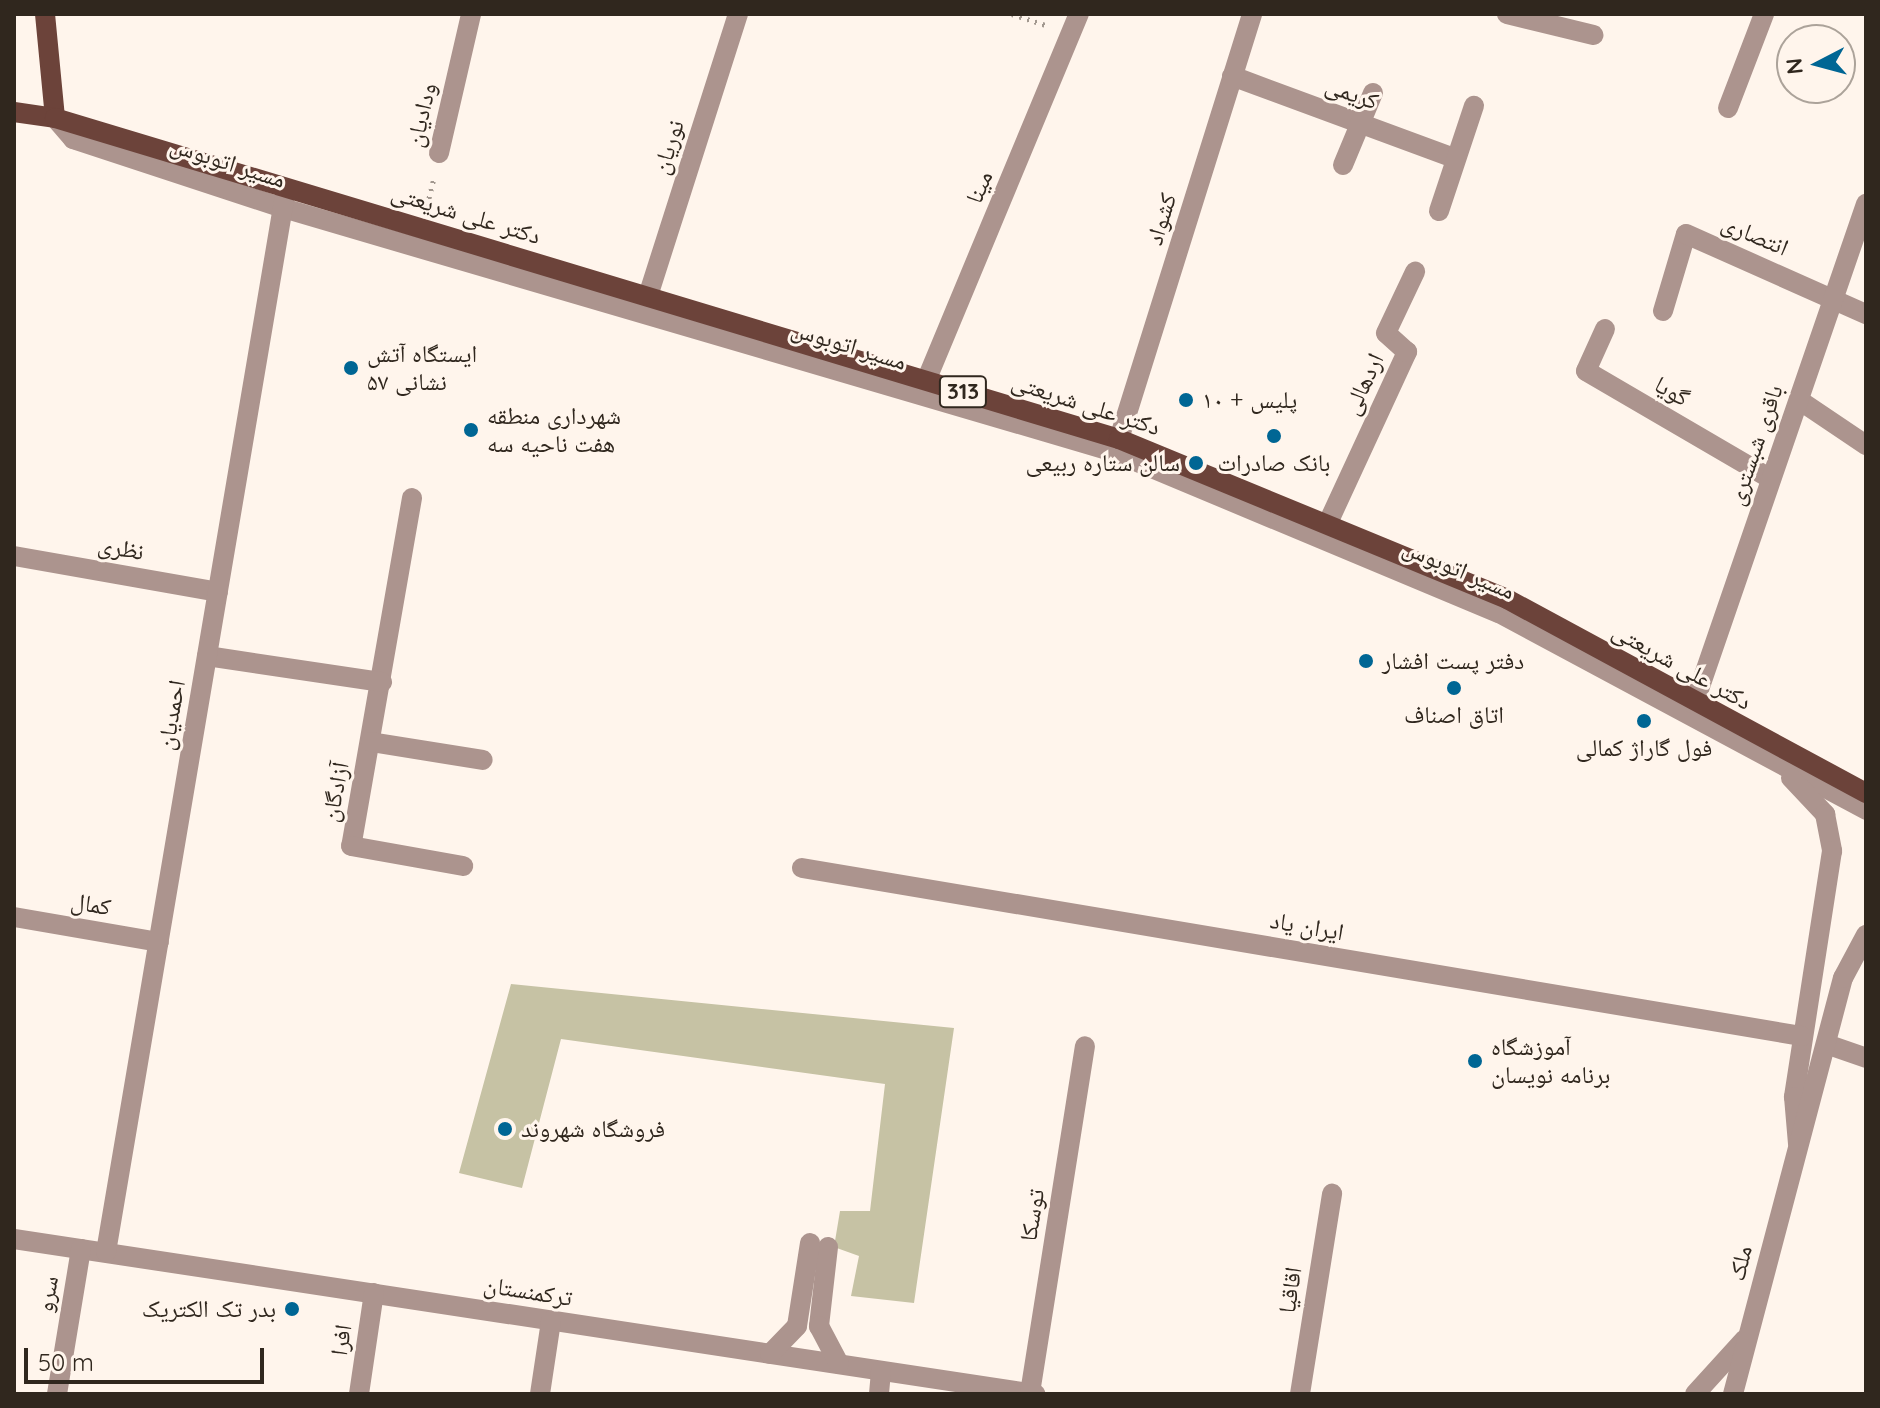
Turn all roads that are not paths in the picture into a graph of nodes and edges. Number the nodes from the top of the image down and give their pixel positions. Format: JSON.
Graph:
{"nodes":[{"id":1,"x":45,"y":14,"type":"edge"},
{"id":2,"x":471,"y":14,"type":"edge"},
{"id":3,"x":738,"y":14,"type":"edge"},
{"id":4,"x":1252,"y":14,"type":"edge"},
{"id":5,"x":1507,"y":14,"type":"edge"},
{"id":6,"x":1764,"y":14,"type":"edge"},
{"id":7,"x":1076,"y":23,"type":"edge"},
{"id":8,"x":1593,"y":35,"type":"dead end"},
{"id":9,"x":1232,"y":76,"type":"junction"},
{"id":10,"x":1373,"y":93,"type":"dead end"},
{"id":11,"x":1474,"y":106,"type":"dead end"},
{"id":12,"x":1728,"y":108,"type":"dead end"},
{"id":13,"x":14,"y":112,"type":"edge"},
{"id":14,"x":55,"y":118,"type":"junction"},
{"id":15,"x":1357,"y":123,"type":"junction"},
{"id":16,"x":439,"y":153,"type":"road end"},
{"id":17,"x":1454,"y":158,"type":"junction"},
{"id":18,"x":1343,"y":165,"type":"dead end"},
{"id":19,"x":287,"y":187,"type":"junction"},
{"id":20,"x":1866,"y":204,"type":"edge"},
{"id":21,"x":283,"y":208,"type":"junction"},
{"id":22,"x":1439,"y":211,"type":"dead end"},
{"id":23,"x":1415,"y":272,"type":"dead end"},
{"id":24,"x":648,"y":296,"type":"junction"},
{"id":25,"x":1834,"y":297,"type":"junction"},
{"id":26,"x":1663,"y":311,"type":"dead end"},
{"id":27,"x":1866,"y":314,"type":"edge"},
{"id":28,"x":1605,"y":329,"type":"dead end"},
{"id":29,"x":926,"y":381,"type":"junction"},
{"id":30,"x":1799,"y":400,"type":"junction"},
{"id":31,"x":1119,"y":439,"type":"junction"},
{"id":32,"x":1866,"y":445,"type":"edge"},
{"id":33,"x":1771,"y":479,"type":"junction"},
{"id":34,"x":412,"y":498,"type":"dead end"},
{"id":35,"x":1327,"y":525,"type":"junction"},
{"id":36,"x":14,"y":556,"type":"edge"},
{"id":37,"x":218,"y":592,"type":"junction"},
{"id":38,"x":207,"y":656,"type":"junction"},
{"id":39,"x":1627,"y":666,"type":"junction"},
{"id":40,"x":382,"y":682,"type":"junction"},
{"id":41,"x":1694,"y":704,"type":"junction"},
{"id":42,"x":371,"y":742,"type":"junction"},
{"id":43,"x":1755,"y":751,"type":"junction"},
{"id":44,"x":483,"y":760,"type":"dead end"},
{"id":45,"x":1866,"y":793,"type":"edge"},
{"id":46,"x":1866,"y":810,"type":"edge"},
{"id":47,"x":463,"y":866,"type":"dead end"},
{"id":48,"x":802,"y":868,"type":"dead end"},
{"id":49,"x":14,"y":917,"type":"edge"},
{"id":50,"x":1866,"y":935,"type":"edge"},
{"id":51,"x":159,"y":942,"type":"junction"},
{"id":52,"x":1802,"y":1036,"type":"junction"},
{"id":53,"x":1829,"y":1045,"type":"junction"},
{"id":54,"x":1085,"y":1046,"type":"dead end"},
{"id":55,"x":1866,"y":1058,"type":"edge"},
{"id":56,"x":1798,"y":1144,"type":"junction"},
{"id":57,"x":1332,"y":1194,"type":"dead end"},
{"id":58,"x":14,"y":1239,"type":"edge"},
{"id":59,"x":81,"y":1249,"type":"junction"},
{"id":60,"x":106,"y":1252,"type":"junction"},
{"id":61,"x":374,"y":1293,"type":"junction"},
{"id":62,"x":551,"y":1321,"type":"junction"},
{"id":63,"x":1748,"y":1336,"type":"junction"},
{"id":64,"x":770,"y":1354,"type":"junction"},
{"id":65,"x":839,"y":1364,"type":"junction"},
{"id":66,"x":881,"y":1371,"type":"junction"},
{"id":67,"x":1008,"y":1392,"type":"edge"},
{"id":68,"x":57,"y":1394,"type":"edge"},
{"id":69,"x":359,"y":1394,"type":"edge"},
{"id":70,"x":540,"y":1394,"type":"edge"},
{"id":71,"x":879,"y":1394,"type":"edge"},
{"id":72,"x":1033,"y":1394,"type":"edge"},
{"id":73,"x":1300,"y":1394,"type":"edge"},
{"id":74,"x":1695,"y":1394,"type":"edge"},
{"id":75,"x":1733,"y":1394,"type":"edge"}],
"edges":[{"from":1,"to":14,"type":"main road"},
{"from":2,"to":16,"type":"street","name":"ودادیان"},
{"from":3,"to":24,"type":"street","name":"نوریان"},
{"from":4,"to":9,"type":"street","name":"کشواد"},
{"from":5,"to":8,"type":"street"},
{"from":6,"to":12,"type":"street"},
{"from":7,"to":29,"type":"street","name":"مینا"},
{"from":9,"to":15,"type":"street","name":"کریمی"},
{"from":9,"to":31,"type":"street","name":"کشواد"},
{"from":10,"to":15,"type":"street"},
{"from":11,"to":17,"type":"street"},
{"from":13,"to":14,"type":"main road","name":"دکتر علی شریعتی","number":"313"},
{"from":14,"to":19,"type":"main road","name":"دکتر علی شریعتی","number":"313"},
{"from":14,"to":21,"type":"street","name":"مسیر اتوبوس"},
{"from":15,"to":17,"type":"street","name":"کریمی"},
{"from":15,"to":18,"type":"street"},
{"from":17,"to":22,"type":"street"},
{"from":19,"to":21,"type":"street","name":"احمدیان"},
{"from":19,"to":24,"type":"main road","name":"دکتر علی شریعتی","number":"313"},
{"from":20,"to":25,"type":"street","name":"باقری شبستری"},
{"from":21,"to":37,"type":"street","name":"احمدیان"},
{"from":21,"to":43,"type":"street","name":"مسیر اتوبوس"},
{"from":23,"to":35,"type":"street","name":"اردهالی"},
{"from":24,"to":29,"type":"main road","name":"دکتر علی شریعتی","number":"313"},
{"from":25,"to":26,"type":"street","name":"انتصاری"},
{"from":25,"to":27,"type":"street"},
{"from":25,"to":30,"type":"street","name":"باقری شبستری"},
{"from":28,"to":33,"type":"street","name":"گویا"},
{"from":29,"to":31,"type":"main road","name":"دکتر علی شریعتی","number":"313"},
{"from":30,"to":32,"type":"street"},
{"from":30,"to":33,"type":"street","name":"باقری شبستری"},
{"from":31,"to":35,"type":"main road","name":"دکتر علی شریعتی","number":"313"},
{"from":33,"to":41,"type":"street","name":"باقری شبستری"},
{"from":34,"to":40,"type":"street","name":"آزادگان"},
{"from":35,"to":39,"type":"main road","name":"دکتر علی شریعتی","number":"313"},
{"from":36,"to":37,"type":"street","name":"نظری"},
{"from":37,"to":38,"type":"street","name":"احمدیان"},
{"from":38,"to":40,"type":"street"},
{"from":38,"to":51,"type":"street","name":"احمدیان"},
{"from":39,"to":41,"type":"main road","name":"دکتر علی شریعتی","number":"313"},
{"from":39,"to":43,"type":"street"},
{"from":40,"to":42,"type":"street","name":"آزادگان"},
{"from":41,"to":45,"type":"main road","name":"دکتر علی شریعتی","number":"313"},
{"from":42,"to":44,"type":"street"},
{"from":42,"to":47,"type":"street","name":"آزادگان"},
{"from":43,"to":46,"type":"street","name":"مسیر اتوبوس"},
{"from":43,"to":52,"type":"street"},
{"from":48,"to":52,"type":"street","name":"ایران یاد"},
{"from":49,"to":51,"type":"street","name":"کمال"},
{"from":50,"to":53,"type":"street","name":"ملک"},
{"from":51,"to":60,"type":"street","name":"احمدیان"},
{"from":52,"to":56,"type":"street"},
{"from":53,"to":55,"type":"street"},
{"from":53,"to":56,"type":"street","name":"ملک"},
{"from":54,"to":72,"type":"street","name":"توسکا"},
{"from":56,"to":63,"type":"street","name":"ملک"},
{"from":57,"to":73,"type":"street","name":"اقاقیا"},
{"from":58,"to":59,"type":"street","name":"ترکمنستان"},
{"from":59,"to":60,"type":"street","name":"ترکمنستان"},
{"from":59,"to":68,"type":"street","name":"سرو"},
{"from":60,"to":61,"type":"street","name":"ترکمنستان"},
{"from":61,"to":62,"type":"street","name":"ترکمنستان"},
{"from":61,"to":69,"type":"street","name":"افرا"},
{"from":62,"to":64,"type":"street","name":"ترکمنستان"},
{"from":62,"to":70,"type":"street"},
{"from":63,"to":74,"type":"street"},
{"from":63,"to":75,"type":"street","name":"ملک"},
{"from":64,"to":65,"type":"street","name":"ترکمنستان"},
{"from":64,"to":65,"type":"street"},
{"from":65,"to":66,"type":"street","name":"ترکمنستان"},
{"from":66,"to":67,"type":"street","name":"ترکمنستان"},
{"from":66,"to":71,"type":"street"},
{"from":67,"to":72,"type":"street","name":"ترکمنستان"}]}
